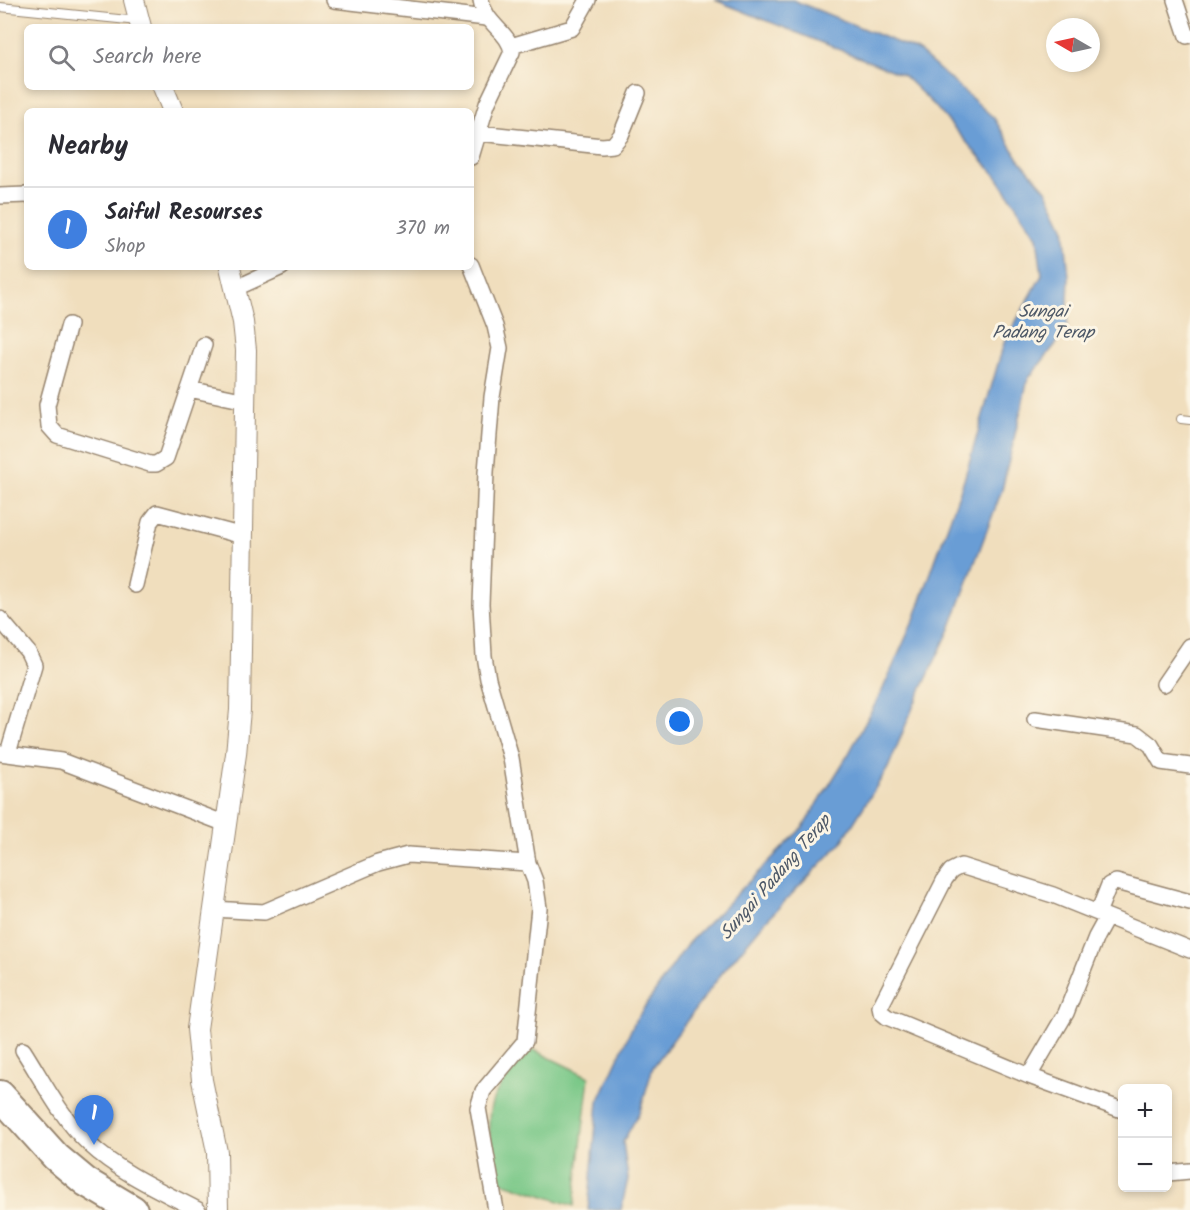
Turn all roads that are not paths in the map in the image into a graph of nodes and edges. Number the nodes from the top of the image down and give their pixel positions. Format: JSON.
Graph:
{"nodes":[{"id":1,"x":134,"y":0,"type":"edge"},
{"id":2,"x":334,"y":0,"type":"edge"},
{"id":3,"x":481,"y":0,"type":"edge"},
{"id":4,"x":588,"y":0,"type":"edge"},
{"id":5,"x":1175,"y":0,"type":"edge"},
{"id":6,"x":0,"y":7,"type":"edge"},
{"id":7,"x":486,"y":18,"type":"junction"},
{"id":8,"x":140,"y":24,"type":"edge"},
{"id":9,"x":1186,"y":36,"type":"dead end"},
{"id":10,"x":511,"y":46,"type":"junction"},
{"id":11,"x":165,"y":90,"type":"edge"},
{"id":12,"x":638,"y":93,"type":"dead end"},
{"id":13,"x":172,"y":108,"type":"edge"},
{"id":14,"x":479,"y":132,"type":"junction"},
{"id":15,"x":474,"y":148,"type":"edge"},
{"id":16,"x":24,"y":195,"type":"edge"},
{"id":17,"x":0,"y":196,"type":"edge"},
{"id":18,"x":231,"y":270,"type":"edge"},
{"id":19,"x":275,"y":270,"type":"edge"},
{"id":20,"x":473,"y":270,"type":"edge"},
{"id":21,"x":236,"y":288,"type":"junction"},
{"id":22,"x":69,"y":326,"type":"dead end"},
{"id":23,"x":204,"y":345,"type":"dead end"},
{"id":24,"x":189,"y":389,"type":"junction"},
{"id":25,"x":246,"y":401,"type":"junction"},
{"id":26,"x":243,"y":536,"type":"junction"},
{"id":27,"x":135,"y":585,"type":"dead end"},
{"id":28,"x":0,"y":619,"type":"edge"},
{"id":29,"x":1190,"y":646,"type":"edge"},
{"id":30,"x":1164,"y":684,"type":"dead end"},
{"id":31,"x":1035,"y":719,"type":"dead end"},
{"id":32,"x":4,"y":753,"type":"edge"},
{"id":33,"x":1190,"y":766,"type":"edge"},
{"id":34,"x":225,"y":824,"type":"junction"},
{"id":35,"x":528,"y":863,"type":"junction"},
{"id":36,"x":1190,"y":902,"type":"edge"},
{"id":37,"x":214,"y":909,"type":"junction"},
{"id":38,"x":1102,"y":915,"type":"junction"},
{"id":39,"x":1190,"y":950,"type":"edge"},
{"id":40,"x":23,"y":1050,"type":"dead end"},
{"id":41,"x":1029,"y":1076,"type":"junction"},
{"id":42,"x":0,"y":1095,"type":"edge"},
{"id":43,"x":1118,"y":1109,"type":"edge"},
{"id":44,"x":0,"y":1116,"type":"edge"},
{"id":45,"x":1190,"y":1171,"type":"edge"},
{"id":46,"x":1172,"y":1173,"type":"edge"},
{"id":47,"x":97,"y":1210,"type":"edge"},
{"id":48,"x":133,"y":1210,"type":"edge"},
{"id":49,"x":198,"y":1210,"type":"edge"},
{"id":50,"x":218,"y":1210,"type":"edge"},
{"id":51,"x":496,"y":1210,"type":"edge"}],
"edges":[{"from":1,"to":8,"type":"street"},
{"from":2,"to":7,"type":"street"},
{"from":3,"to":7,"type":"street"},
{"from":4,"to":10,"type":"street"},
{"from":5,"to":9,"type":"street"},
{"from":6,"to":8,"type":"lane"},
{"from":7,"to":10,"type":"street"},
{"from":10,"to":14,"type":"street"},
{"from":11,"to":13,"type":"street"},
{"from":12,"to":14,"type":"street"},
{"from":14,"to":15,"type":"street"},
{"from":16,"to":17,"type":"street"},
{"from":18,"to":21,"type":"street"},
{"from":19,"to":21,"type":"street"},
{"from":20,"to":35,"type":"street"},
{"from":21,"to":25,"type":"street"},
{"from":22,"to":24,"type":"street"},
{"from":23,"to":24,"type":"street"},
{"from":24,"to":25,"type":"street"},
{"from":25,"to":26,"type":"street"},
{"from":26,"to":27,"type":"street"},
{"from":26,"to":34,"type":"street"},
{"from":28,"to":32,"type":"street"},
{"from":29,"to":30,"type":"street"},
{"from":31,"to":33,"type":"street"},
{"from":32,"to":34,"type":"street"},
{"from":34,"to":37,"type":"street"},
{"from":35,"to":37,"type":"street"},
{"from":35,"to":51,"type":"street"},
{"from":36,"to":38,"type":"street"},
{"from":37,"to":50,"type":"street"},
{"from":38,"to":39,"type":"street"},
{"from":38,"to":41,"type":"street"},
{"from":38,"to":41,"type":"street"},
{"from":40,"to":49,"type":"street"},
{"from":41,"to":43,"type":"street"},
{"from":42,"to":48,"type":"highway"},
{"from":44,"to":47,"type":"highway"},
{"from":45,"to":46,"type":"street"}]}
